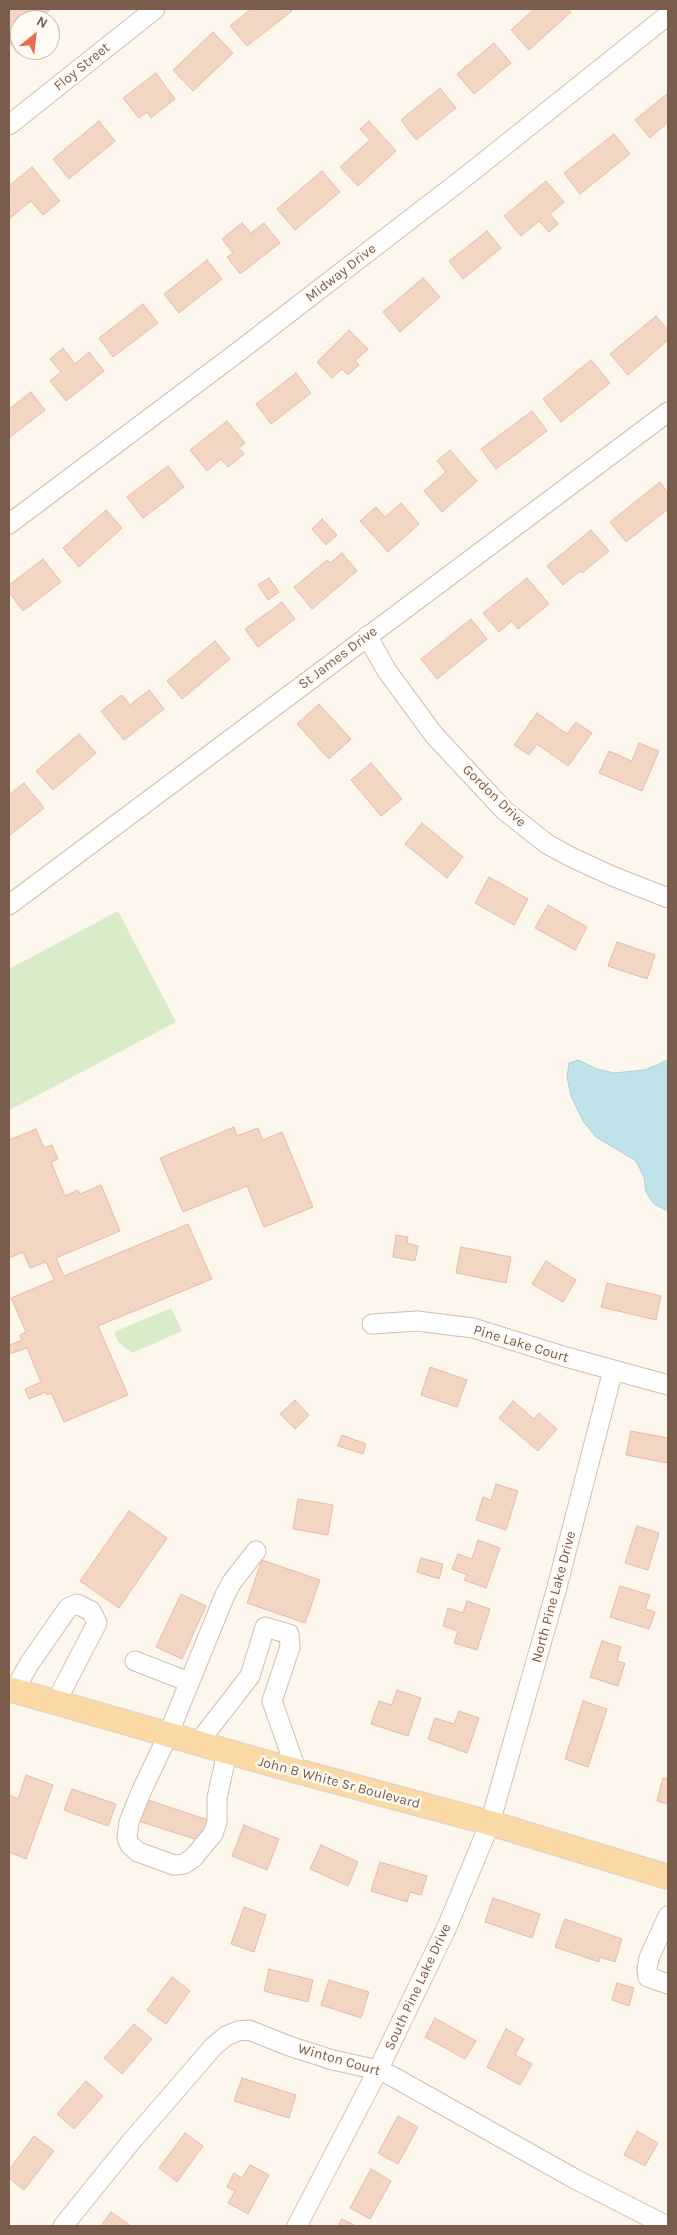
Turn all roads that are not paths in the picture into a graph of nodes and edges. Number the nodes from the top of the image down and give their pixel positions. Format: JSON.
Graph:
{"nodes":[{"id":1,"x":155,"y":9,"type":"edge"},
{"id":2,"x":668,"y":16,"type":"edge"},
{"id":3,"x":9,"y":125,"type":"edge"},
{"id":4,"x":668,"y":412,"type":"edge"},
{"id":5,"x":9,"y":524,"type":"edge"},
{"id":6,"x":368,"y":636,"type":"junction"},
{"id":7,"x":668,"y":898,"type":"edge"},
{"id":8,"x":9,"y":905,"type":"edge"},
{"id":9,"x":372,"y":1324,"type":"dead end"},
{"id":10,"x":613,"y":1370,"type":"junction"},
{"id":11,"x":668,"y":1385,"type":"edge"},
{"id":12,"x":256,"y":1551,"type":"dead end"},
{"id":13,"x":135,"y":1661,"type":"dead end"},
{"id":14,"x":189,"y":1682,"type":"junction"},
{"id":15,"x":11,"y":1690,"type":"edge"},
{"id":16,"x":56,"y":1702,"type":"junction"},
{"id":17,"x":168,"y":1735,"type":"junction"},
{"id":18,"x":198,"y":1743,"type":"junction"},
{"id":19,"x":227,"y":1752,"type":"junction"},
{"id":20,"x":298,"y":1772,"type":"junction"},
{"id":21,"x":490,"y":1823,"type":"junction"},
{"id":22,"x":668,"y":1877,"type":"edge"},
{"id":23,"x":668,"y":1916,"type":"edge"},
{"id":24,"x":668,"y":1984,"type":"edge"},
{"id":25,"x":378,"y":2070,"type":"junction"},
{"id":26,"x":64,"y":2226,"type":"edge"},
{"id":27,"x":297,"y":2226,"type":"edge"},
{"id":28,"x":667,"y":2226,"type":"edge"}],
"edges":[{"from":1,"to":3,"type":"street","name":"Floy Street"},
{"from":2,"to":5,"type":"street","name":"Midway Drive"},
{"from":4,"to":6,"type":"street","name":"St James Drive"},
{"from":6,"to":7,"type":"street","name":"Gordon Drive"},
{"from":6,"to":8,"type":"street","name":"St James Drive"},
{"from":9,"to":10,"type":"street","name":"Pine Lake Court"},
{"from":10,"to":11,"type":"street","name":"Pine Lake Court"},
{"from":10,"to":21,"type":"street","name":"North Pine Lake Drive"},
{"from":12,"to":14,"type":"street"},
{"from":13,"to":14,"type":"street"},
{"from":14,"to":17,"type":"street"},
{"from":15,"to":16,"type":"main road","name":"John B White Sr Boulevard"},
{"from":15,"to":16,"type":"street"},
{"from":16,"to":17,"type":"main road","name":"John B White Sr Boulevard"},
{"from":17,"to":18,"type":"main road","name":"John B White Sr Boulevard"},
{"from":17,"to":19,"type":"street"},
{"from":18,"to":19,"type":"main road","name":"John B White Sr Boulevard"},
{"from":18,"to":20,"type":"street"},
{"from":19,"to":20,"type":"main road","name":"John B White Sr Boulevard"},
{"from":20,"to":21,"type":"main road","name":"John B White Sr Boulevard"},
{"from":21,"to":22,"type":"main road","name":"John B White Sr Boulevard"},
{"from":21,"to":25,"type":"street","name":"South Pine Lake Drive"},
{"from":23,"to":24,"type":"street"},
{"from":25,"to":26,"type":"street","name":"Winton Court"},
{"from":25,"to":27,"type":"street","name":"South Pine Lake Drive"},
{"from":25,"to":28,"type":"street","name":"Winton Court"}]}
